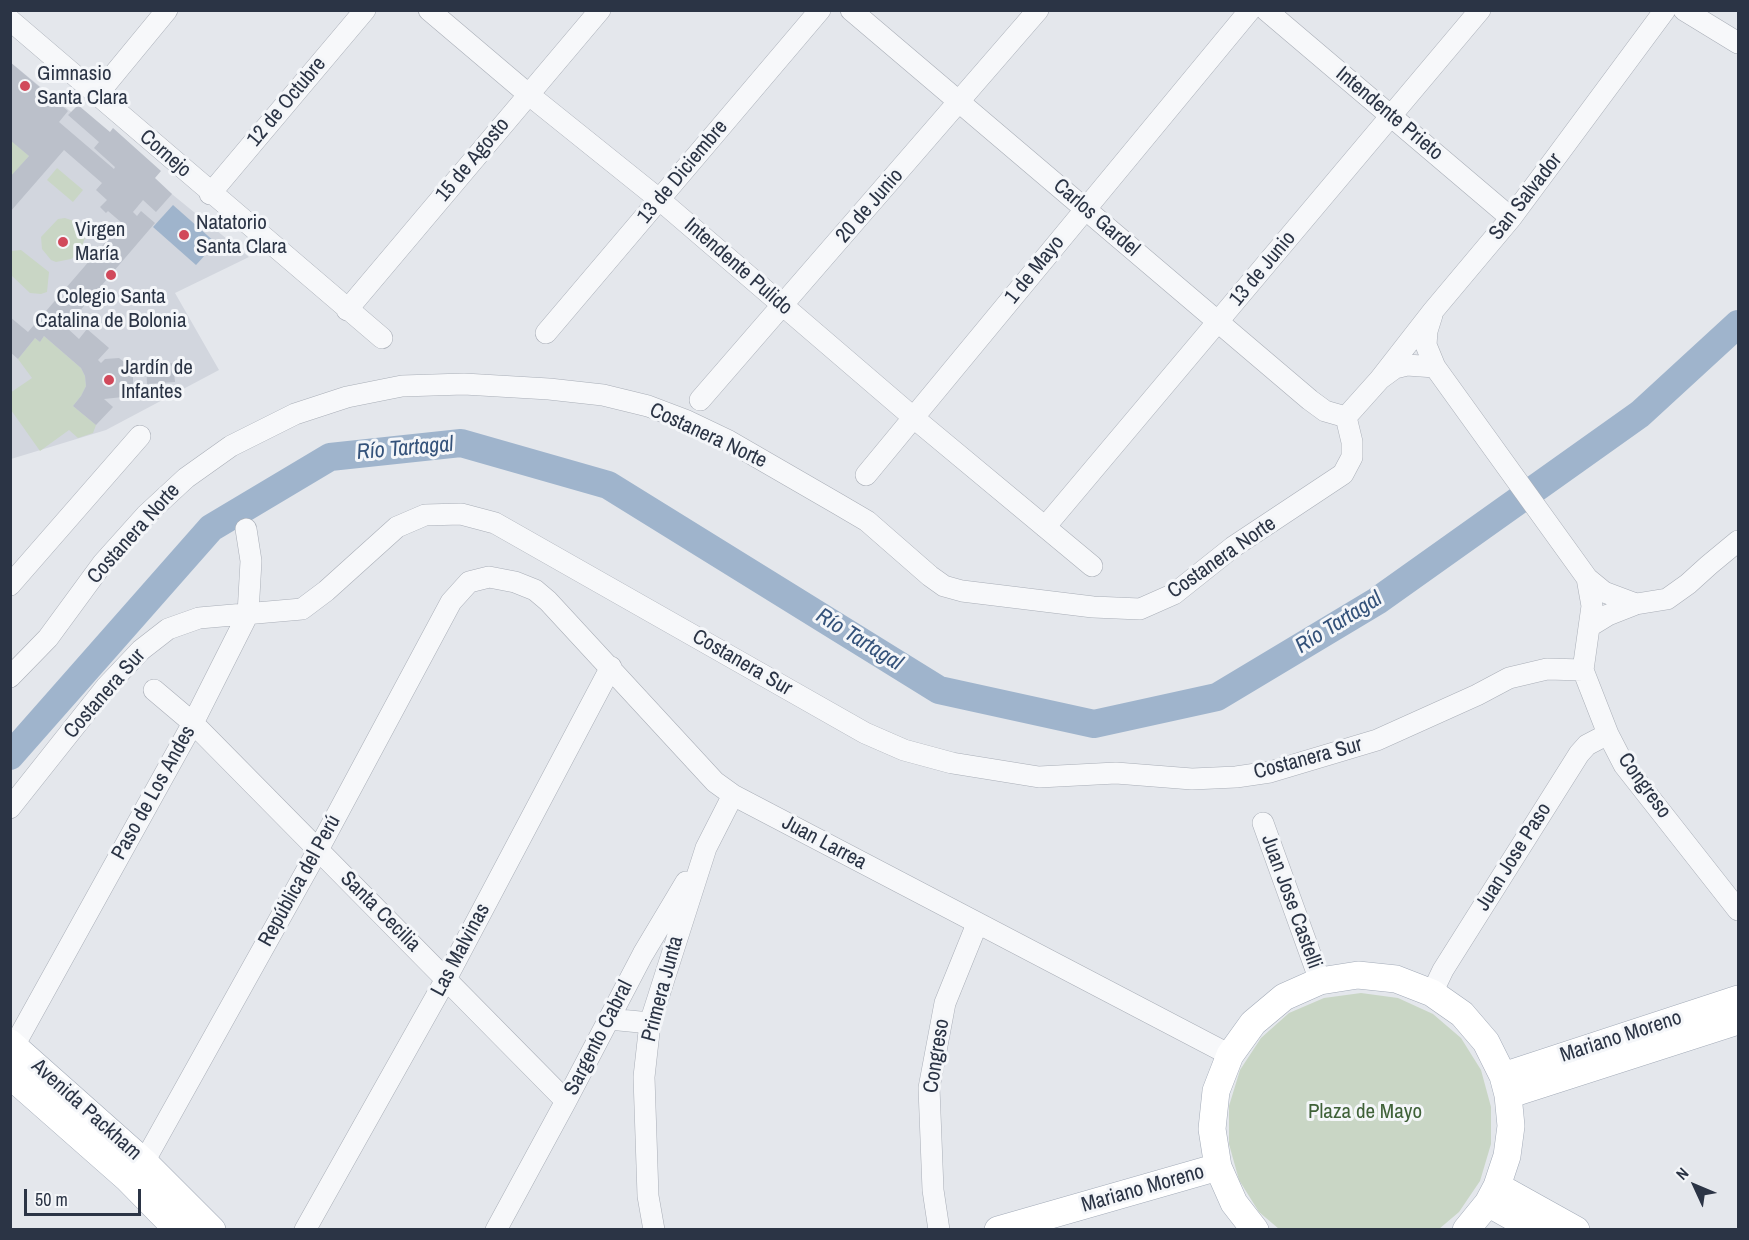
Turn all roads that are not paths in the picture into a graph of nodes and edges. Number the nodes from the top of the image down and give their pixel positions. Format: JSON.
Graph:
{"nodes":[{"id":1,"x":167,"y":10,"type":"edge"},
{"id":2,"x":364,"y":10,"type":"edge"},
{"id":3,"x":429,"y":10,"type":"edge"},
{"id":4,"x":600,"y":10,"type":"edge"},
{"id":5,"x":820,"y":10,"type":"edge"},
{"id":6,"x":851,"y":10,"type":"edge"},
{"id":7,"x":1038,"y":10,"type":"edge"},
{"id":8,"x":1250,"y":10,"type":"edge"},
{"id":9,"x":1266,"y":10,"type":"edge"},
{"id":10,"x":1480,"y":10,"type":"edge"},
{"id":11,"x":1665,"y":10,"type":"edge"},
{"id":12,"x":1684,"y":10,"type":"edge"},
{"id":13,"x":10,"y":20,"type":"edge"},
{"id":14,"x":1738,"y":43,"type":"edge"},
{"id":15,"x":528,"y":94,"type":"junction"},
{"id":16,"x":98,"y":95,"type":"junction"},
{"id":17,"x":959,"y":102,"type":"junction"},
{"id":18,"x":1392,"y":117,"type":"junction"},
{"id":19,"x":210,"y":194,"type":"junction"},
{"id":20,"x":660,"y":200,"type":"junction"},
{"id":21,"x":1086,"y":209,"type":"junction"},
{"id":22,"x":1511,"y":218,"type":"junction"},
{"id":23,"x":784,"y":306,"type":"junction"},
{"id":24,"x":347,"y":310,"type":"junction"},
{"id":25,"x":1432,"y":311,"type":"junction"},
{"id":26,"x":1218,"y":323,"type":"junction"},
{"id":27,"x":546,"y":333,"type":"dead end"},
{"id":28,"x":382,"y":339,"type":"dead end"},
{"id":29,"x":1435,"y":367,"type":"junction"},
{"id":30,"x":1380,"y":379,"type":"junction"},
{"id":31,"x":700,"y":400,"type":"dead end"},
{"id":32,"x":1346,"y":417,"type":"junction"},
{"id":33,"x":914,"y":418,"type":"junction"},
{"id":34,"x":140,"y":436,"type":"dead end"},
{"id":35,"x":866,"y":475,"type":"dead end"},
{"id":36,"x":1045,"y":528,"type":"junction"},
{"id":37,"x":246,"y":529,"type":"dead end"},
{"id":38,"x":1738,"y":542,"type":"edge"},
{"id":39,"x":1092,"y":566,"type":"dead end"},
{"id":40,"x":1587,"y":578,"type":"junction"},
{"id":41,"x":468,"y":582,"type":"joint"},
{"id":42,"x":10,"y":585,"type":"edge"},
{"id":43,"x":1636,"y":604,"type":"junction"},
{"id":44,"x":248,"y":614,"type":"junction"},
{"id":45,"x":1588,"y":636,"type":"junction"},
{"id":46,"x":611,"y":667,"type":"junction"},
{"id":47,"x":1583,"y":670,"type":"junction"},
{"id":48,"x":10,"y":677,"type":"edge"},
{"id":49,"x":153,"y":690,"type":"dead end"},
{"id":50,"x":193,"y":723,"type":"junction"},
{"id":51,"x":1608,"y":734,"type":"junction"},
{"id":52,"x":733,"y":795,"type":"junction"},
{"id":53,"x":10,"y":808,"type":"edge"},
{"id":54,"x":1263,"y":823,"type":"dead end"},
{"id":55,"x":706,"y":848,"type":"junction"},
{"id":56,"x":318,"y":850,"type":"junction"},
{"id":57,"x":1738,"y":910,"type":"edge"},
{"id":58,"x":977,"y":924,"type":"junction"},
{"id":59,"x":446,"y":979,"type":"junction"},
{"id":60,"x":1320,"y":981,"type":"junction"},
{"id":61,"x":1432,"y":993,"type":"junction"},
{"id":62,"x":1738,"y":999,"type":"edge"},
{"id":63,"x":609,"y":1019,"type":"junction"},
{"id":64,"x":1738,"y":1021,"type":"edge"},
{"id":65,"x":650,"y":1023,"type":"junction"},
{"id":66,"x":12,"y":1045,"type":"edge"},
{"id":67,"x":1230,"y":1055,"type":"junction"},
{"id":68,"x":10,"y":1076,"type":"edge"},
{"id":69,"x":1505,"y":1085,"type":"junction"},
{"id":70,"x":567,"y":1101,"type":"junction"},
{"id":71,"x":1218,"y":1167,"type":"junction"},
{"id":72,"x":136,"y":1170,"type":"junction"},
{"id":73,"x":1493,"y":1195,"type":"junction"},
{"id":74,"x":178,"y":1230,"type":"edge"},
{"id":75,"x":212,"y":1230,"type":"edge"},
{"id":76,"x":306,"y":1230,"type":"edge"},
{"id":77,"x":496,"y":1230,"type":"edge"},
{"id":78,"x":654,"y":1230,"type":"edge"},
{"id":79,"x":939,"y":1230,"type":"edge"},
{"id":80,"x":998,"y":1230,"type":"edge"},
{"id":81,"x":1255,"y":1230,"type":"edge"},
{"id":82,"x":1466,"y":1230,"type":"edge"},
{"id":83,"x":1536,"y":1230,"type":"edge"},
{"id":84,"x":1576,"y":1230,"type":"edge"}],
"edges":[{"from":1,"to":16,"type":"street"},
{"from":2,"to":19,"type":"street","name":"12 de Octubre"},
{"from":3,"to":15,"type":"street","name":"Intendente Pulido"},
{"from":4,"to":15,"type":"street","name":"15 de Agosto"},
{"from":5,"to":20,"type":"street","name":"13 de Diciembre"},
{"from":6,"to":17,"type":"street","name":"Carlos Gardel"},
{"from":7,"to":17,"type":"street","name":"20 de Junio"},
{"from":8,"to":21,"type":"street","name":"1 de Mayo"},
{"from":9,"to":18,"type":"street","name":"Intendente Prieto"},
{"from":10,"to":18,"type":"street","name":"13 de Junio"},
{"from":11,"to":22,"type":"street","name":"San Salvador"},
{"from":12,"to":14,"type":"street"},
{"from":13,"to":16,"type":"street","name":"Cornejo"},
{"from":15,"to":20,"type":"street","name":"Intendente Pulido"},
{"from":15,"to":24,"type":"street","name":"15 de Agosto"},
{"from":16,"to":19,"type":"street","name":"Cornejo"},
{"from":17,"to":21,"type":"street","name":"Carlos Gardel"},
{"from":17,"to":23,"type":"street","name":"20 de Junio"},
{"from":18,"to":22,"type":"street","name":"Intendente Prieto"},
{"from":18,"to":26,"type":"street","name":"13 de Junio"},
{"from":19,"to":24,"type":"street","name":"Cornejo"},
{"from":20,"to":23,"type":"street","name":"Intendente Pulido"},
{"from":20,"to":27,"type":"street","name":"13 de Diciembre"},
{"from":21,"to":26,"type":"street","name":"Carlos Gardel"},
{"from":21,"to":33,"type":"street","name":"1 de Mayo"},
{"from":22,"to":25,"type":"street","name":"San Salvador"},
{"from":23,"to":31,"type":"street","name":"20 de Junio"},
{"from":23,"to":33,"type":"street","name":"Intendente Pulido"},
{"from":24,"to":28,"type":"street","name":"Cornejo"},
{"from":25,"to":29,"type":"street"},
{"from":25,"to":30,"type":"street","name":"San Salvador"},
{"from":26,"to":32,"type":"street","name":"Carlos Gardel"},
{"from":26,"to":36,"type":"street","name":"13 de Junio"},
{"from":29,"to":30,"type":"street"},
{"from":29,"to":40,"type":"street"},
{"from":30,"to":32,"type":"street","name":"San Salvador"},
{"from":32,"to":48,"type":"street","name":"Costanera Norte"},
{"from":33,"to":35,"type":"street","name":"1 de Mayo"},
{"from":33,"to":36,"type":"street","name":"Intendente Pulido"},
{"from":34,"to":42,"type":"street"},
{"from":36,"to":39,"type":"street","name":"Intendente Pulido"},
{"from":37,"to":44,"type":"street","name":"Paso de Los Andes"},
{"from":38,"to":43,"type":"street"},
{"from":40,"to":43,"type":"street"},
{"from":40,"to":45,"type":"street","name":"Congreso"},
{"from":41,"to":46,"type":"street","name":"Juan Larrea"},
{"from":41,"to":56,"type":"street","name":"República del Perú"},
{"from":43,"to":45,"type":"street"},
{"from":44,"to":47,"type":"street","name":"Costanera Sur"},
{"from":44,"to":50,"type":"street","name":"Paso de Los Andes"},
{"from":44,"to":53,"type":"street","name":"Costanera Sur"},
{"from":45,"to":47,"type":"street","name":"Congreso"},
{"from":46,"to":52,"type":"street","name":"Juan Larrea"},
{"from":46,"to":59,"type":"street","name":"Las Malvinas"},
{"from":47,"to":51,"type":"street","name":"Congreso"},
{"from":49,"to":50,"type":"street","name":"Santa Cecilia"},
{"from":50,"to":56,"type":"street","name":"Santa Cecilia"},
{"from":50,"to":66,"type":"street","name":"Paso de Los Andes"},
{"from":51,"to":57,"type":"street","name":"Congreso"},
{"from":51,"to":61,"type":"street","name":"Juan Jose Paso"},
{"from":52,"to":55,"type":"street","name":"Primera Junta"},
{"from":52,"to":58,"type":"street","name":"Juan Larrea"},
{"from":54,"to":60,"type":"street","name":"Juan Jose Castelli"},
{"from":55,"to":63,"type":"street","name":"Sargento Cabral"},
{"from":55,"to":65,"type":"street","name":"Primera Junta"},
{"from":56,"to":59,"type":"street","name":"Santa Cecilia"},
{"from":56,"to":72,"type":"street","name":"República del Perú"},
{"from":58,"to":67,"type":"street","name":"Juan Larrea"},
{"from":58,"to":79,"type":"street","name":"Congreso"},
{"from":59,"to":70,"type":"street","name":"Santa Cecilia"},
{"from":59,"to":76,"type":"street","name":"Las Malvinas"},
{"from":60,"to":61,"type":"main road"},
{"from":60,"to":67,"type":"main road"},
{"from":61,"to":69,"type":"main road"},
{"from":62,"to":69,"type":"main road","name":"Mariano Moreno"},
{"from":63,"to":65,"type":"street"},
{"from":63,"to":70,"type":"street","name":"Sargento Cabral"},
{"from":64,"to":69,"type":"main road","name":"Mariano Moreno"},
{"from":65,"to":78,"type":"street","name":"Primera Junta"},
{"from":66,"to":72,"type":"main road","name":"Avenida Packham"},
{"from":67,"to":71,"type":"main road"},
{"from":68,"to":72,"type":"main road","name":"Avenida Packham"},
{"from":69,"to":73,"type":"main road"},
{"from":70,"to":77,"type":"street","name":"Sargento Cabral"},
{"from":71,"to":80,"type":"main road","name":"Mariano Moreno"},
{"from":71,"to":81,"type":"main road"},
{"from":72,"to":74,"type":"main road","name":"Avenida Packham"},
{"from":72,"to":75,"type":"main road","name":"Avenida Packham"},
{"from":73,"to":82,"type":"main road"},
{"from":73,"to":83,"type":"main road"},
{"from":73,"to":84,"type":"main road"}]}
